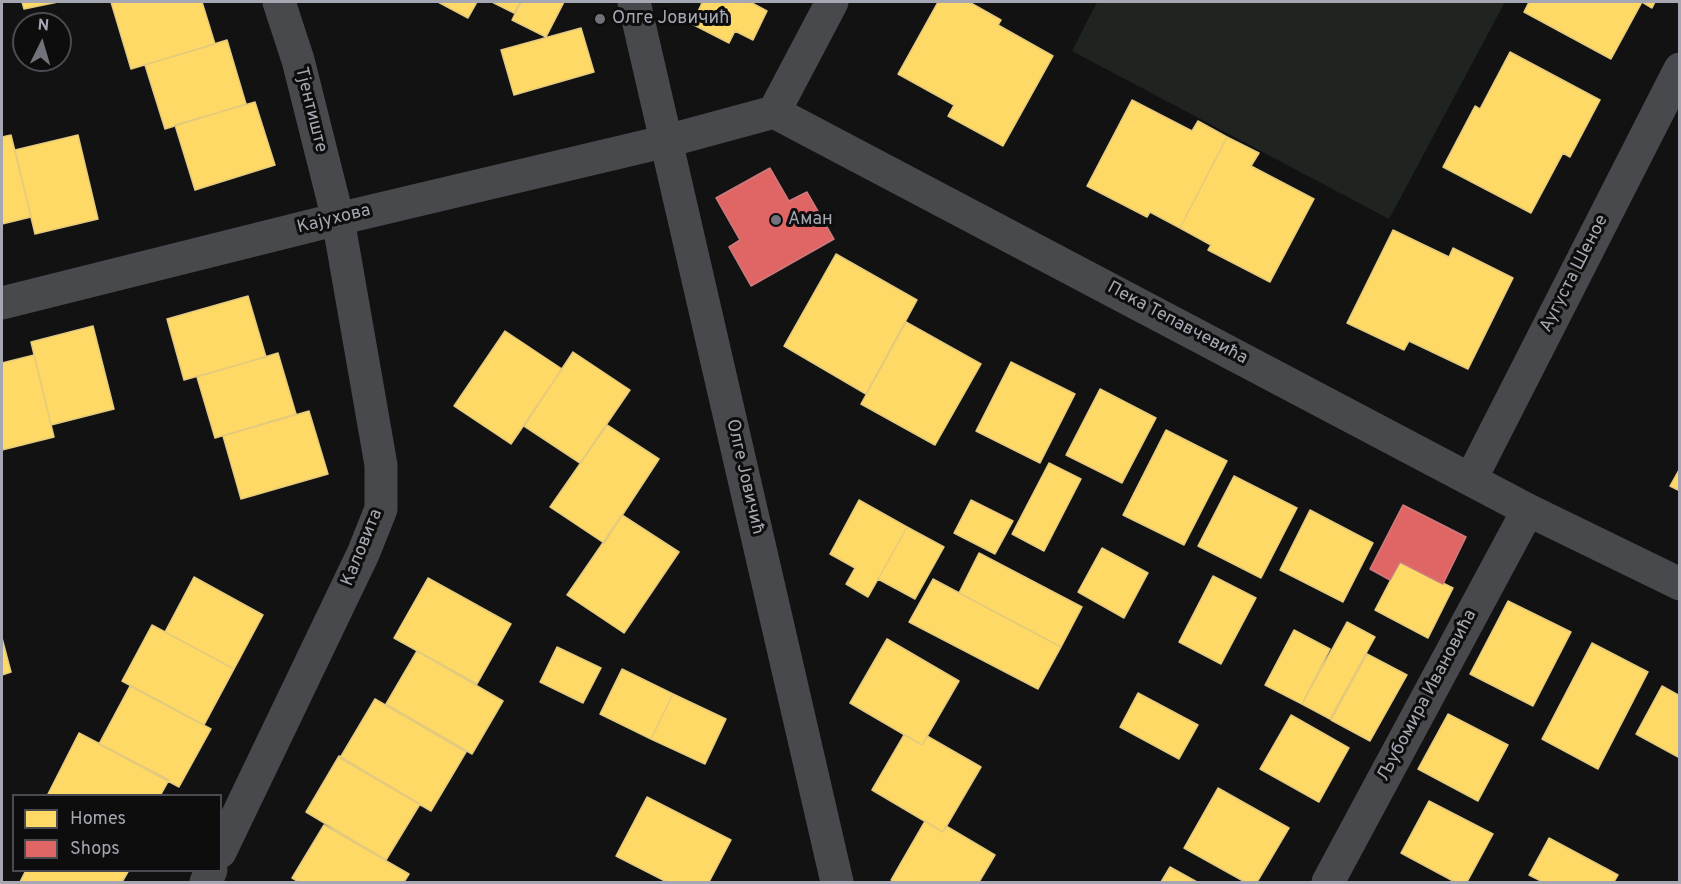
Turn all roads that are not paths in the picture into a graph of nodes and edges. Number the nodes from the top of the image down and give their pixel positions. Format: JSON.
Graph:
{"nodes":[{"id":1,"x":279,"y":2,"type":"edge"},
{"id":2,"x":634,"y":2,"type":"edge"},
{"id":3,"x":832,"y":2,"type":"edge"},
{"id":4,"x":1680,"y":69,"type":"edge"},
{"id":5,"x":774,"y":112,"type":"junction"},
{"id":6,"x":667,"y":141,"type":"junction"},
{"id":7,"x":338,"y":219,"type":"junction"},
{"id":8,"x":2,"y":303,"type":"edge"},
{"id":9,"x":1471,"y":479,"type":"junction"},
{"id":10,"x":1528,"y":510,"type":"junction"},
{"id":11,"x":1680,"y":584,"type":"edge"},
{"id":12,"x":222,"y":848,"type":"edge"},
{"id":13,"x":837,"y":882,"type":"edge"},
{"id":14,"x":1328,"y":882,"type":"edge"}],
"edges":[{"from":1,"to":7,"type":"street","name":"Тјентиште"},
{"from":2,"to":6,"type":"street","name":"Олге Јовичић"},
{"from":3,"to":5,"type":"street"},
{"from":4,"to":9,"type":"street","name":"Аугуста Шеное"},
{"from":5,"to":6,"type":"street"},
{"from":5,"to":9,"type":"street","name":"Пека Тепавчевића"},
{"from":6,"to":7,"type":"street","name":"Кајухова"},
{"from":6,"to":13,"type":"street","name":"Олге Јовичић"},
{"from":7,"to":8,"type":"street","name":"Кајухова"},
{"from":7,"to":12,"type":"street","name":"Каловита"},
{"from":9,"to":10,"type":"street","name":"Пека Тепавчевића"},
{"from":10,"to":11,"type":"street","name":"Пека Тепавчевића"},
{"from":10,"to":14,"type":"street","name":"Љубомира Ивановића"}]}
